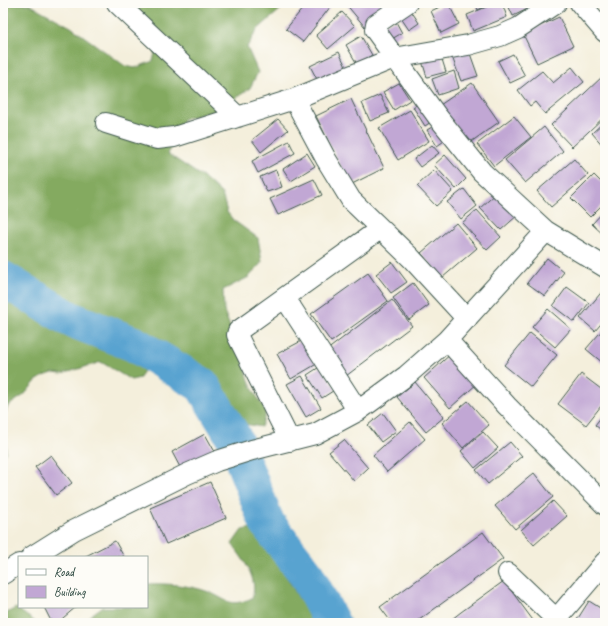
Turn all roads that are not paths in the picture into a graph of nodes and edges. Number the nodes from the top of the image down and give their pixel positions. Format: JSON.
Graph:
{"nodes":[{"id":1,"x":117,"y":3,"type":"edge"},
{"id":2,"x":407,"y":3,"type":"edge"},
{"id":3,"x":556,"y":3,"type":"edge"},
{"id":4,"x":580,"y":3,"type":"edge"},
{"id":5,"x":605,"y":32,"type":"edge"},
{"id":6,"x":394,"y":58,"type":"junction"},
{"id":7,"x":294,"y":99,"type":"junction"},
{"id":8,"x":238,"y":117,"type":"junction"},
{"id":9,"x":106,"y":123,"type":"dead end"},
{"id":10,"x":380,"y":229,"type":"junction"},
{"id":11,"x":546,"y":231,"type":"junction"},
{"id":12,"x":605,"y":267,"type":"edge"},
{"id":13,"x":285,"y":298,"type":"junction"},
{"id":14,"x":468,"y":319,"type":"junction"},
{"id":15,"x":447,"y":340,"type":"junction"},
{"id":16,"x":358,"y":411,"type":"junction"},
{"id":17,"x":290,"y":441,"type":"junction"},
{"id":18,"x":605,"y":506,"type":"edge"},
{"id":19,"x":33,"y":556,"type":"edge"},
{"id":20,"x":605,"y":562,"type":"edge"},
{"id":21,"x":18,"y":565,"type":"edge"},
{"id":22,"x":508,"y":573,"type":"dead end"},
{"id":23,"x":3,"y":574,"type":"edge"},
{"id":24,"x":555,"y":621,"type":"edge"}],
"edges":[{"from":1,"to":8,"type":"street"},
{"from":2,"to":6,"type":"street"},
{"from":3,"to":6,"type":"street"},
{"from":4,"to":5,"type":"street"},
{"from":6,"to":7,"type":"street"},
{"from":6,"to":11,"type":"street"},
{"from":7,"to":8,"type":"street"},
{"from":7,"to":10,"type":"street"},
{"from":8,"to":9,"type":"street"},
{"from":10,"to":13,"type":"street"},
{"from":10,"to":14,"type":"street"},
{"from":11,"to":12,"type":"street"},
{"from":11,"to":14,"type":"street"},
{"from":13,"to":16,"type":"street"},
{"from":13,"to":17,"type":"street"},
{"from":14,"to":15,"type":"street"},
{"from":15,"to":16,"type":"street"},
{"from":15,"to":18,"type":"street"},
{"from":16,"to":17,"type":"street"},
{"from":17,"to":19,"type":"street"},
{"from":20,"to":24,"type":"street"},
{"from":21,"to":23,"type":"street"},
{"from":22,"to":24,"type":"street"}]}
